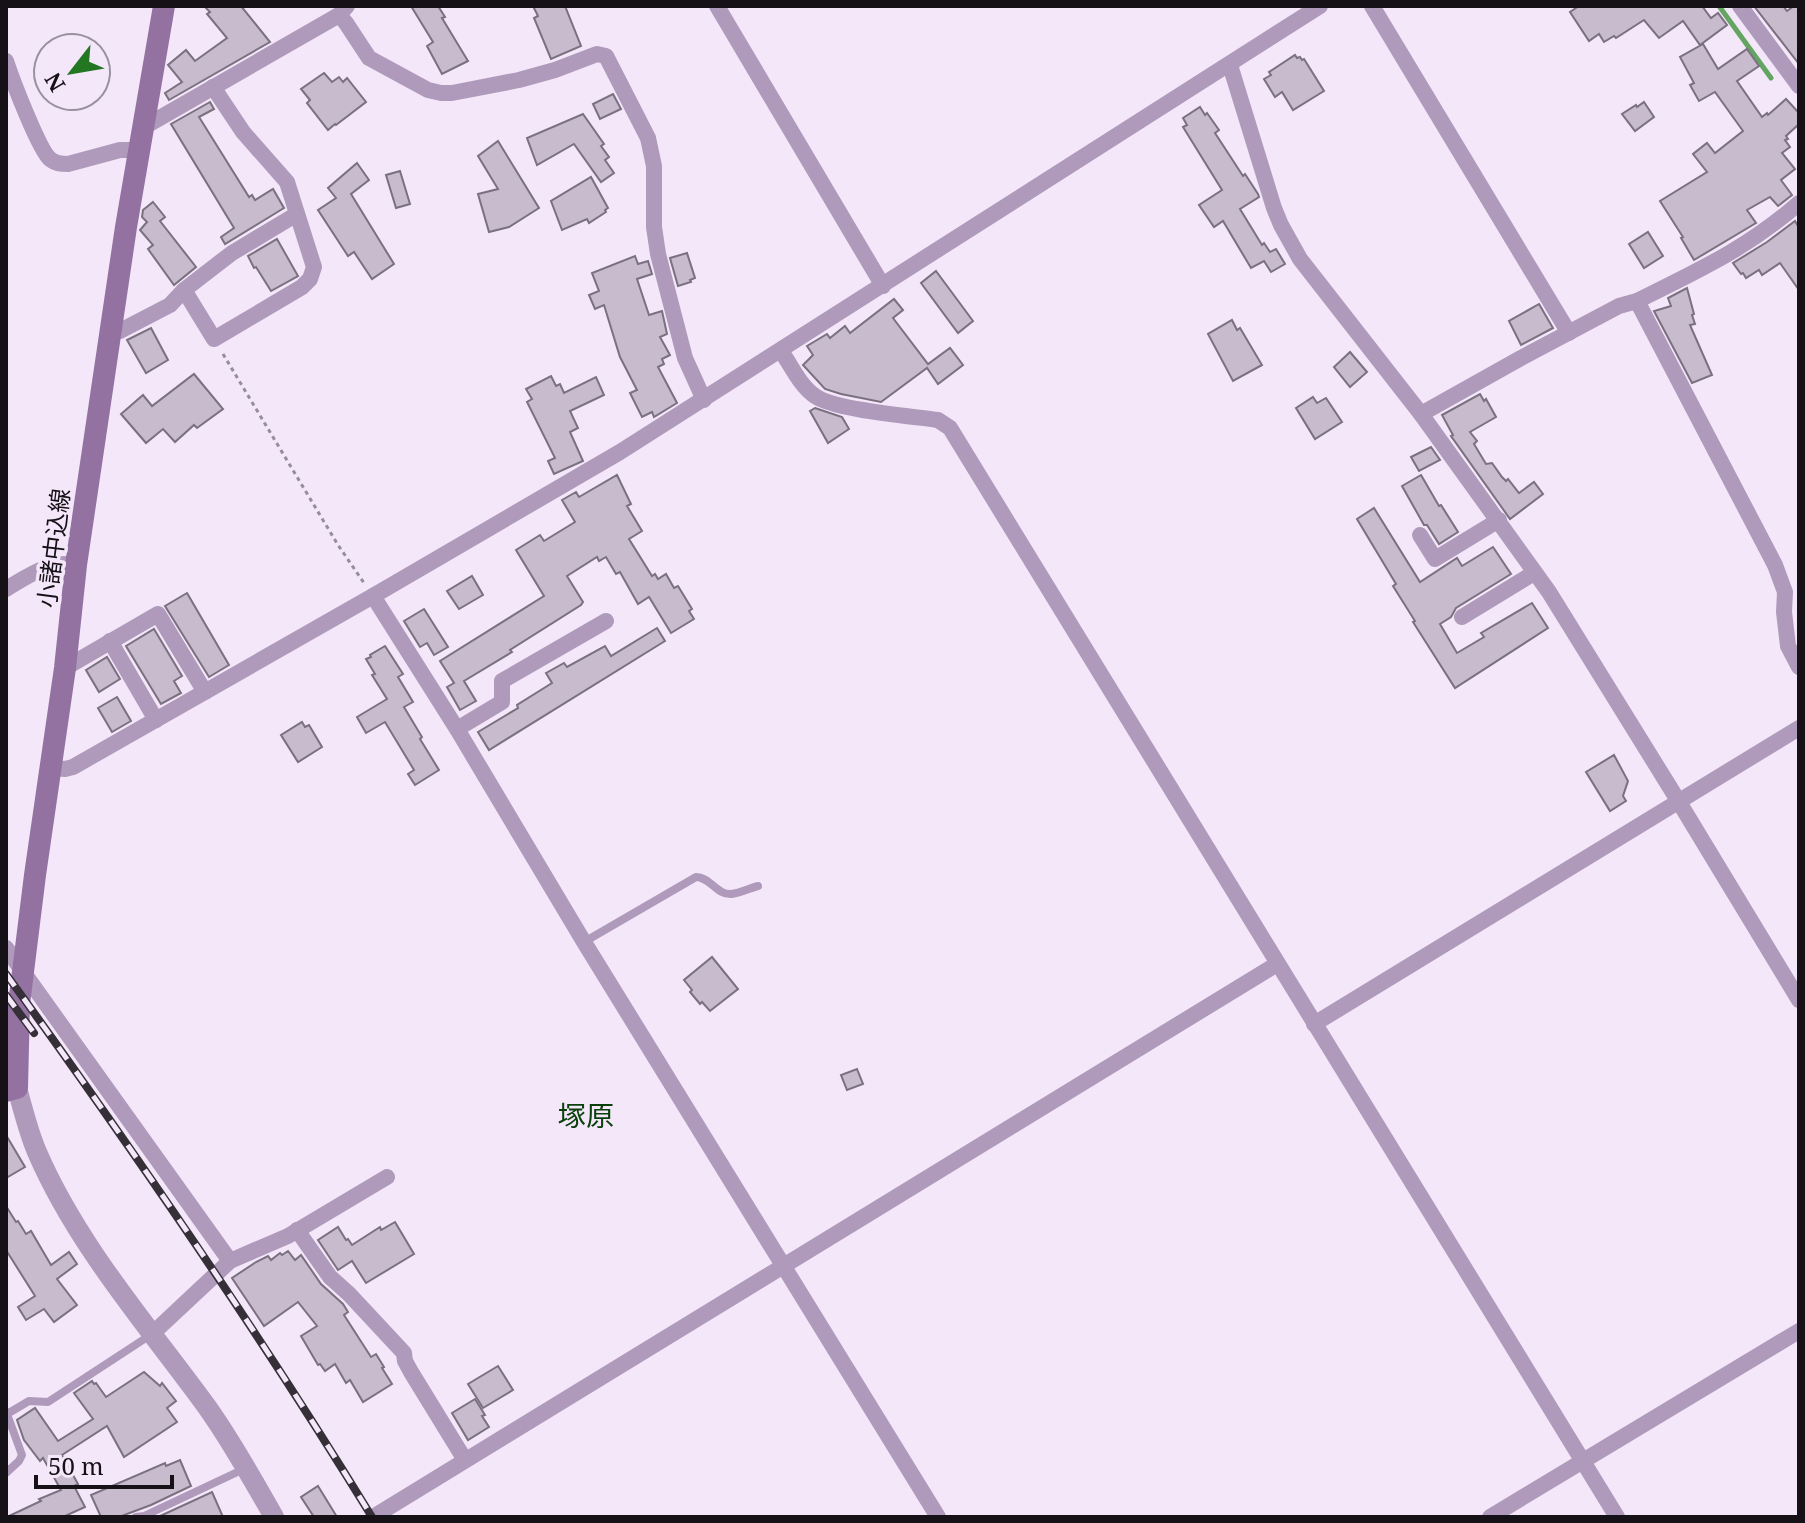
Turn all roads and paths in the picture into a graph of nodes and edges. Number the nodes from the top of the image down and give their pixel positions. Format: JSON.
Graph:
{"nodes":[{"id":1,"x":164,"y":6,"type":"edge"},
{"id":2,"x":717,"y":6,"type":"edge"},
{"id":3,"x":1320,"y":6,"type":"edge"},
{"id":4,"x":1372,"y":6,"type":"edge"},
{"id":5,"x":1740,"y":6,"type":"edge"},
{"id":6,"x":343,"y":11,"type":"edge"},
{"id":7,"x":6,"y":61,"type":"edge"},
{"id":8,"x":1230,"y":65,"type":"junction"},
{"id":9,"x":1799,"y":86,"type":"edge"},
{"id":10,"x":213,"y":87,"type":"junction"},
{"id":11,"x":144,"y":127,"type":"junction"},
{"id":12,"x":138,"y":150,"type":"junction"},
{"id":13,"x":1799,"y":203,"type":"edge"},
{"id":14,"x":297,"y":214,"type":"junction"},
{"id":15,"x":883,"y":286,"type":"junction"},
{"id":16,"x":184,"y":290,"type":"junction"},
{"id":17,"x":1637,"y":301,"type":"junction"},
{"id":18,"x":110,"y":329,"type":"junction"},
{"id":19,"x":1569,"y":333,"type":"junction"},
{"id":20,"x":214,"y":339,"type":"junction"},
{"id":21,"x":781,"y":351,"type":"junction"},
{"id":22,"x":704,"y":400,"type":"junction"},
{"id":23,"x":1421,"y":414,"type":"junction"},
{"id":24,"x":1499,"y":520,"type":"junction"},
{"id":25,"x":1420,"y":535,"type":"dead end"},
{"id":26,"x":76,"y":565,"type":"junction"},
{"id":27,"x":1534,"y":573,"type":"junction"},
{"id":28,"x":6,"y":589,"type":"edge"},
{"id":29,"x":373,"y":596,"type":"junction"},
{"id":30,"x":1462,"y":617,"type":"dead end"},
{"id":31,"x":606,"y":621,"type":"dead end"},
{"id":32,"x":110,"y":641,"type":"junction"},
{"id":33,"x":1799,"y":667,"type":"edge"},
{"id":34,"x":65,"y":668,"type":"junction"},
{"id":35,"x":205,"y":692,"type":"junction"},
{"id":36,"x":156,"y":720,"type":"junction"},
{"id":37,"x":1799,"y":728,"type":"edge"},
{"id":38,"x":457,"y":729,"type":"junction"},
{"id":39,"x":51,"y":768,"type":"junction"},
{"id":40,"x":1679,"y":802,"type":"junction"},
{"id":41,"x":758,"y":886,"type":"dead end"},
{"id":42,"x":584,"y":942,"type":"junction"},
{"id":43,"x":6,"y":948,"type":"edge"},
{"id":44,"x":1277,"y":964,"type":"junction"},
{"id":45,"x":23,"y":972,"type":"junction"},
{"id":46,"x":1799,"y":1000,"type":"edge"},
{"id":47,"x":12,"y":1002,"type":"edge"},
{"id":48,"x":1314,"y":1024,"type":"junction"},
{"id":49,"x":12,"y":1089,"type":"edge"},
{"id":50,"x":387,"y":1177,"type":"dead end"},
{"id":51,"x":297,"y":1230,"type":"junction"},
{"id":52,"x":230,"y":1261,"type":"junction"},
{"id":53,"x":783,"y":1265,"type":"junction"},
{"id":54,"x":1799,"y":1331,"type":"edge"},
{"id":55,"x":152,"y":1334,"type":"junction"},
{"id":56,"x":7,"y":1413,"type":"edge"},
{"id":57,"x":465,"y":1460,"type":"junction"},
{"id":58,"x":1582,"y":1461,"type":"junction"},
{"id":59,"x":246,"y":1468,"type":"junction"},
{"id":60,"x":6,"y":1473,"type":"edge"},
{"id":61,"x":136,"y":1517,"type":"edge"},
{"id":62,"x":274,"y":1517,"type":"edge"},
{"id":63,"x":373,"y":1517,"type":"edge"},
{"id":64,"x":938,"y":1517,"type":"edge"},
{"id":65,"x":1490,"y":1517,"type":"edge"},
{"id":66,"x":1617,"y":1517,"type":"edge"}],
"edges":[{"from":1,"to":11,"type":"main road","name":"小諸中込線"},
{"from":2,"to":15,"type":"street"},
{"from":3,"to":8,"type":"street"},
{"from":4,"to":19,"type":"street"},
{"from":5,"to":9,"type":"street"},
{"from":6,"to":10,"type":"street"},
{"from":6,"to":22,"type":"street"},
{"from":7,"to":12,"type":"street"},
{"from":8,"to":15,"type":"street"},
{"from":8,"to":23,"type":"street"},
{"from":10,"to":11,"type":"street"},
{"from":10,"to":14,"type":"street"},
{"from":11,"to":12,"type":"main road","name":"小諸中込線"},
{"from":12,"to":18,"type":"main road","name":"小諸中込線"},
{"from":13,"to":17,"type":"street"},
{"from":14,"to":16,"type":"street"},
{"from":14,"to":20,"type":"street"},
{"from":15,"to":21,"type":"street"},
{"from":16,"to":18,"type":"street"},
{"from":16,"to":20,"type":"street"},
{"from":17,"to":19,"type":"street"},
{"from":17,"to":33,"type":"street"},
{"from":18,"to":26,"type":"main road","name":"小諸中込線"},
{"from":19,"to":23,"type":"street"},
{"from":20,"to":29,"type":"path"},
{"from":21,"to":22,"type":"street"},
{"from":21,"to":44,"type":"street"},
{"from":22,"to":29,"type":"street"},
{"from":23,"to":24,"type":"street"},
{"from":24,"to":25,"type":"street"},
{"from":24,"to":27,"type":"street"},
{"from":26,"to":28,"type":"street"},
{"from":26,"to":34,"type":"main road","name":"小諸中込線"},
{"from":27,"to":30,"type":"street"},
{"from":27,"to":40,"type":"street"},
{"from":29,"to":35,"type":"street"},
{"from":29,"to":38,"type":"street"},
{"from":31,"to":38,"type":"street"},
{"from":32,"to":34,"type":"street"},
{"from":32,"to":35,"type":"street"},
{"from":32,"to":36,"type":"street"},
{"from":34,"to":39,"type":"main road","name":"小諸中込線"},
{"from":35,"to":36,"type":"street"},
{"from":36,"to":39,"type":"street"},
{"from":37,"to":40,"type":"street"},
{"from":38,"to":42,"type":"street"},
{"from":39,"to":45,"type":"main road","name":"小諸中込線"},
{"from":40,"to":46,"type":"street"},
{"from":40,"to":48,"type":"street"},
{"from":41,"to":42,"type":"lane"},
{"from":42,"to":53,"type":"street"},
{"from":43,"to":45,"type":"street"},
{"from":44,"to":48,"type":"street"},
{"from":44,"to":53,"type":"street"},
{"from":45,"to":47,"type":"main road","name":"小諸中込線"},
{"from":45,"to":52,"type":"street"},
{"from":47,"to":49,"type":"main road","name":"小諸中込線"},
{"from":48,"to":58,"type":"street"},
{"from":49,"to":55,"type":"street"},
{"from":50,"to":51,"type":"street"},
{"from":51,"to":52,"type":"street"},
{"from":51,"to":57,"type":"street"},
{"from":52,"to":55,"type":"street"},
{"from":53,"to":57,"type":"street"},
{"from":53,"to":64,"type":"street"},
{"from":54,"to":58,"type":"street"},
{"from":55,"to":56,"type":"lane"},
{"from":55,"to":59,"type":"street"},
{"from":56,"to":60,"type":"lane"},
{"from":57,"to":63,"type":"street"},
{"from":58,"to":65,"type":"street"},
{"from":58,"to":66,"type":"street"},
{"from":59,"to":61,"type":"lane"},
{"from":59,"to":62,"type":"street"}]}
